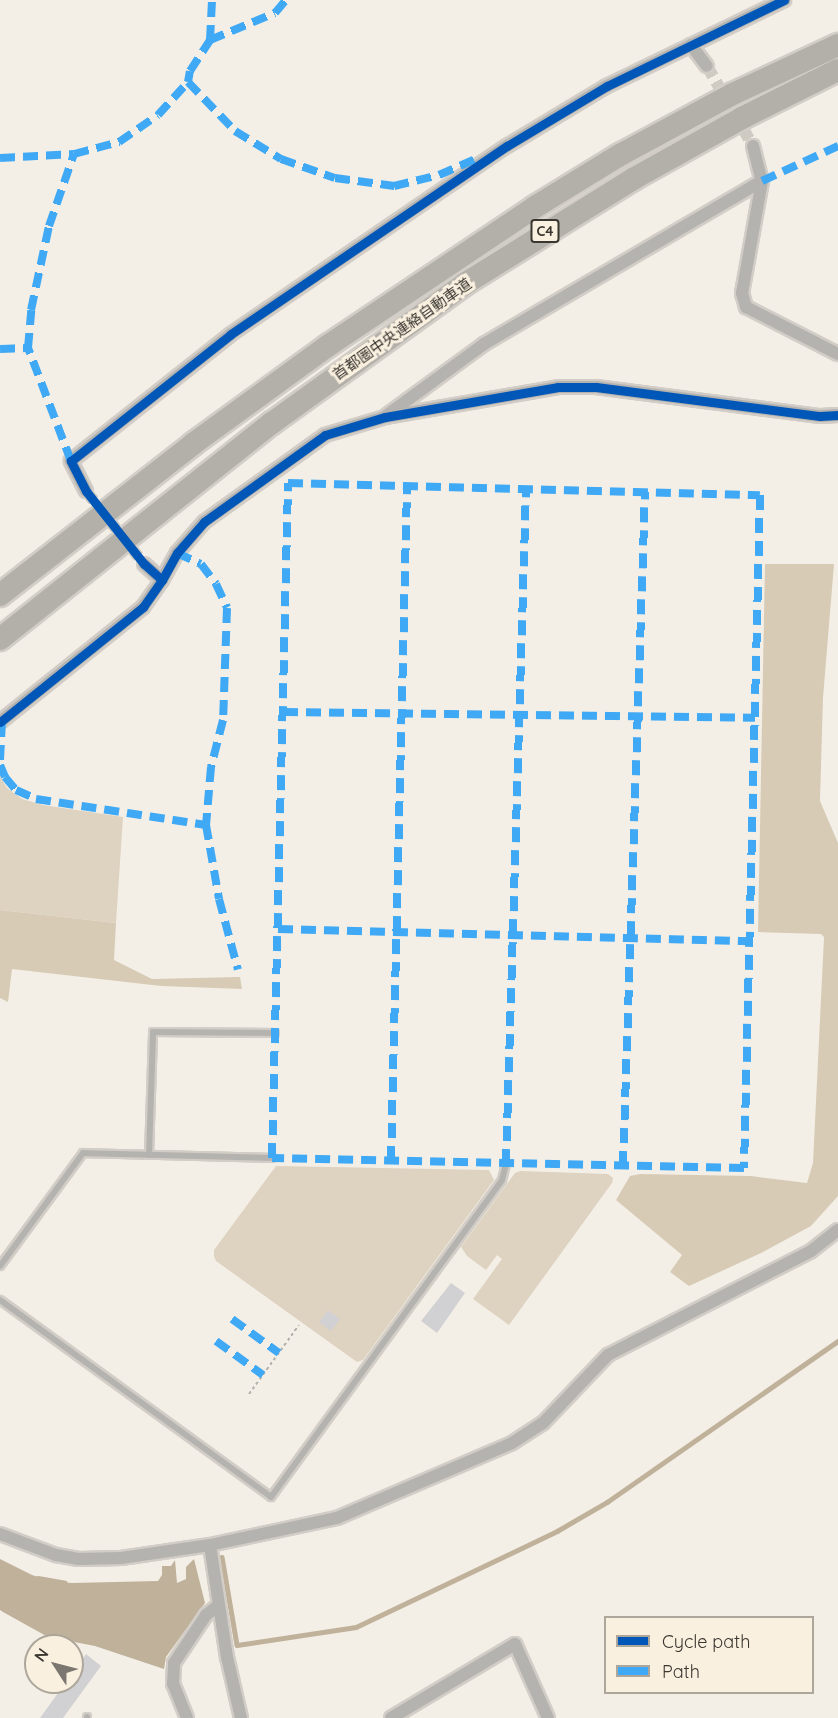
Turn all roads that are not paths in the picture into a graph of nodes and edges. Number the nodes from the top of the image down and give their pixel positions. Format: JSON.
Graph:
{"nodes":[{"id":1,"x":784,"y":0,"type":"edge"},
{"id":2,"x":691,"y":45,"type":"junction"},
{"id":3,"x":838,"y":45,"type":"edge"},
{"id":4,"x":707,"y":66,"type":"tunnel mouth"},
{"id":5,"x":838,"y":70,"type":"edge"},
{"id":6,"x":753,"y":146,"type":"tunnel mouth"},
{"id":7,"x":762,"y":181,"type":"junction"},
{"id":8,"x":838,"y":354,"type":"edge"},
{"id":9,"x":838,"y":414,"type":"edge"},
{"id":10,"x":385,"y":417,"type":"junction"},
{"id":11,"x":86,"y":491,"type":"tunnel mouth"},
{"id":12,"x":144,"y":564,"type":"tunnel mouth"},
{"id":13,"x":162,"y":580,"type":"junction"},
{"id":14,"x":0,"y":595,"type":"edge"},
{"id":15,"x":0,"y":639,"type":"edge"},
{"id":16,"x":0,"y":722,"type":"edge"},
{"id":17,"x":275,"y":1033,"type":"dead end"},
{"id":18,"x":149,"y":1155,"type":"junction"},
{"id":19,"x":272,"y":1158,"type":"dead end"},
{"id":20,"x":507,"y":1164,"type":"dead end"},
{"id":21,"x":838,"y":1230,"type":"edge"},
{"id":22,"x":0,"y":1266,"type":"edge"},
{"id":23,"x":0,"y":1300,"type":"edge"},
{"id":24,"x":0,"y":1535,"type":"edge"},
{"id":25,"x":210,"y":1545,"type":"junction"},
{"id":26,"x":219,"y":1605,"type":"junction"},
{"id":27,"x":396,"y":1717,"type":"edge"},
{"id":28,"x":187,"y":1718,"type":"edge"},
{"id":29,"x":241,"y":1718,"type":"edge"},
{"id":30,"x":548,"y":1718,"type":"edge"}],
"edges":[{"from":1,"to":2,"type":"street"},
{"from":2,"to":4,"type":"street"},
{"from":2,"to":11,"type":"street"},
{"from":3,"to":14,"type":"highway","name":"首都圏中央連絡自動車道","number":"C4"},
{"from":5,"to":15,"type":"highway","name":"首都圏中央連絡自動車道","number":"C4"},
{"from":6,"to":7,"type":"street"},
{"from":7,"to":8,"type":"street"},
{"from":7,"to":10,"type":"street"},
{"from":9,"to":10,"type":"street"},
{"from":10,"to":13,"type":"street"},
{"from":12,"to":13,"type":"street"},
{"from":13,"to":16,"type":"street"},
{"from":17,"to":18,"type":"lane"},
{"from":18,"to":19,"type":"lane"},
{"from":18,"to":22,"type":"lane"},
{"from":20,"to":23,"type":"lane"},
{"from":21,"to":25,"type":"street"},
{"from":24,"to":25,"type":"street"},
{"from":25,"to":26,"type":"street"},
{"from":26,"to":28,"type":"street"},
{"from":26,"to":29,"type":"street"},
{"from":27,"to":30,"type":"street"}]}
